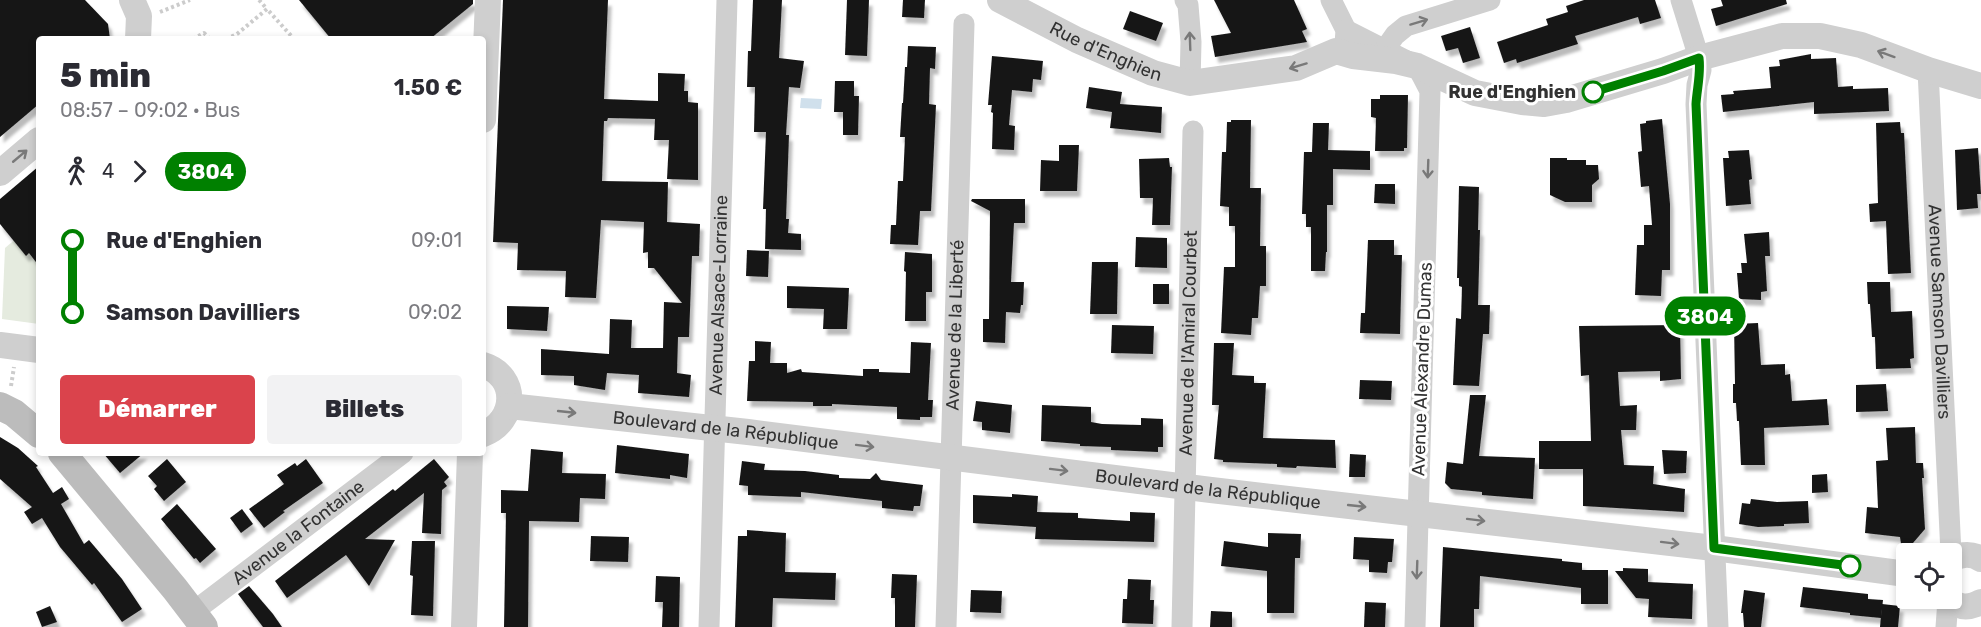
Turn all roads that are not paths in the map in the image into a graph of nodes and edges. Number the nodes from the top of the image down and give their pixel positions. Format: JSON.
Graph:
{"nodes":[{"id":1,"x":488,"y":0,"type":"edge"},
{"id":2,"x":727,"y":0,"type":"edge"},
{"id":3,"x":1000,"y":0,"type":"edge"},
{"id":4,"x":1185,"y":0,"type":"edge"},
{"id":5,"x":1331,"y":0,"type":"edge"},
{"id":6,"x":1490,"y":0,"type":"edge"},
{"id":7,"x":1681,"y":0,"type":"edge"},
{"id":8,"x":133,"y":1,"type":"edge"},
{"id":9,"x":964,"y":24,"type":"dead end"},
{"id":10,"x":1346,"y":30,"type":"junction"},
{"id":11,"x":138,"y":36,"type":"edge"},
{"id":12,"x":486,"y":48,"type":"edge"},
{"id":13,"x":1372,"y":55,"type":"junction"},
{"id":14,"x":1699,"y":58,"type":"junction"},
{"id":15,"x":1417,"y":66,"type":"junction"},
{"id":16,"x":1928,"y":70,"type":"junction"},
{"id":17,"x":1190,"y":83,"type":"junction"},
{"id":18,"x":1981,"y":86,"type":"edge"},
{"id":19,"x":1475,"y":93,"type":"junction"},
{"id":20,"x":1429,"y":111,"type":"junction"},
{"id":21,"x":1193,"y":131,"type":"dead end"},
{"id":22,"x":36,"y":142,"type":"edge"},
{"id":23,"x":0,"y":172,"type":"edge"},
{"id":24,"x":486,"y":366,"type":"edge"},
{"id":25,"x":5,"y":400,"type":"edge"},
{"id":26,"x":509,"y":406,"type":"junction"},
{"id":27,"x":716,"y":428,"type":"junction"},
{"id":28,"x":36,"y":431,"type":"edge"},
{"id":29,"x":486,"y":432,"type":"edge"},
{"id":30,"x":64,"y":456,"type":"edge"},
{"id":31,"x":399,"y":456,"type":"edge"},
{"id":32,"x":470,"y":456,"type":"edge"},
{"id":33,"x":950,"y":456,"type":"junction"},
{"id":34,"x":1185,"y":487,"type":"junction"},
{"id":35,"x":1418,"y":513,"type":"junction"},
{"id":36,"x":1950,"y":543,"type":"edge"},
{"id":37,"x":1714,"y":548,"type":"junction"},
{"id":38,"x":1962,"y":555,"type":"edge"},
{"id":39,"x":1981,"y":559,"type":"edge"},
{"id":40,"x":1896,"y":573,"type":"edge"},
{"id":41,"x":1962,"y":606,"type":"edge"},
{"id":42,"x":1979,"y":607,"type":"edge"},
{"id":43,"x":1947,"y":609,"type":"edge"},
{"id":44,"x":198,"y":619,"type":"edge"},
{"id":45,"x":464,"y":627,"type":"edge"},
{"id":46,"x":709,"y":627,"type":"edge"},
{"id":47,"x":946,"y":627,"type":"edge"},
{"id":48,"x":1182,"y":627,"type":"edge"},
{"id":49,"x":1415,"y":627,"type":"edge"},
{"id":50,"x":1718,"y":627,"type":"edge"},
{"id":51,"x":1946,"y":627,"type":"edge"}],
"edges":[{"from":1,"to":12,"type":"street"},
{"from":2,"to":27,"type":"street","name":"Avenue Alsace-Lorraine"},
{"from":3,"to":17,"type":"street","name":"Rue d'Enghien"},
{"from":17,"to":4,"type":"street","one_way":true},
{"from":5,"to":10,"type":"street"},
{"from":13,"to":6,"type":"street","one_way":true},
{"from":7,"to":14,"type":"street"},
{"from":8,"to":11,"type":"street"},
{"from":9,"to":33,"type":"street","name":"Avenue de la Liberté"},
{"from":10,"to":13,"type":"street"},
{"from":10,"to":13,"type":"street"},
{"from":13,"to":15,"type":"street","name":"Rue d'Enghien"},
{"from":13,"to":17,"type":"street","name":"Rue d'Enghien","one_way":true},
{"from":16,"to":14,"type":"street","name":"Rue d'Enghien","one_way":true},
{"from":14,"to":19,"type":"street","name":"Rue d'Enghien"},
{"from":14,"to":37,"type":"street"},
{"from":15,"to":19,"type":"street","name":"Rue d'Enghien"},
{"from":15,"to":20,"type":"street","name":"Avenue Alexandre Dumas"},
{"from":16,"to":18,"type":"street","name":"Rue d'Enghien"},
{"from":16,"to":36,"type":"street","name":"Avenue Samson Davilliers"},
{"from":19,"to":20,"type":"street"},
{"from":20,"to":35,"type":"street","name":"Avenue Alexandre Dumas","one_way":true},
{"from":21,"to":34,"type":"street","name":"Avenue de l'Amiral Courbet"},
{"from":23,"to":22,"type":"street","one_way":true},
{"from":24,"to":26,"type":"street"},
{"from":25,"to":28,"type":"main road"},
{"from":26,"to":27,"type":"street","name":"Boulevard de la République","one_way":true},
{"from":26,"to":29,"type":"street"},
{"from":27,"to":33,"type":"street","name":"Boulevard de la République","one_way":true},
{"from":27,"to":46,"type":"street","name":"Avenue Alsace-Lorraine"},
{"from":30,"to":44,"type":"main road"},
{"from":31,"to":44,"type":"street","name":"Avenue la Fontaine"},
{"from":32,"to":45,"type":"street"},
{"from":33,"to":34,"type":"street","name":"Boulevard de la République","one_way":true},
{"from":33,"to":47,"type":"street","name":"Avenue de la Liberté"},
{"from":34,"to":35,"type":"street","name":"Boulevard de la République","one_way":true},
{"from":34,"to":48,"type":"street","name":"Avenue de l'Amiral Courbet"},
{"from":35,"to":37,"type":"street","name":"Boulevard de la République","one_way":true},
{"from":35,"to":49,"type":"street","name":"Avenue Alexandre Dumas","one_way":true},
{"from":37,"to":40,"type":"street","name":"Boulevard de la République"},
{"from":37,"to":50,"type":"street"},
{"from":38,"to":39,"type":"street"},
{"from":41,"to":42,"type":"street"},
{"from":43,"to":51,"type":"street"}]}
